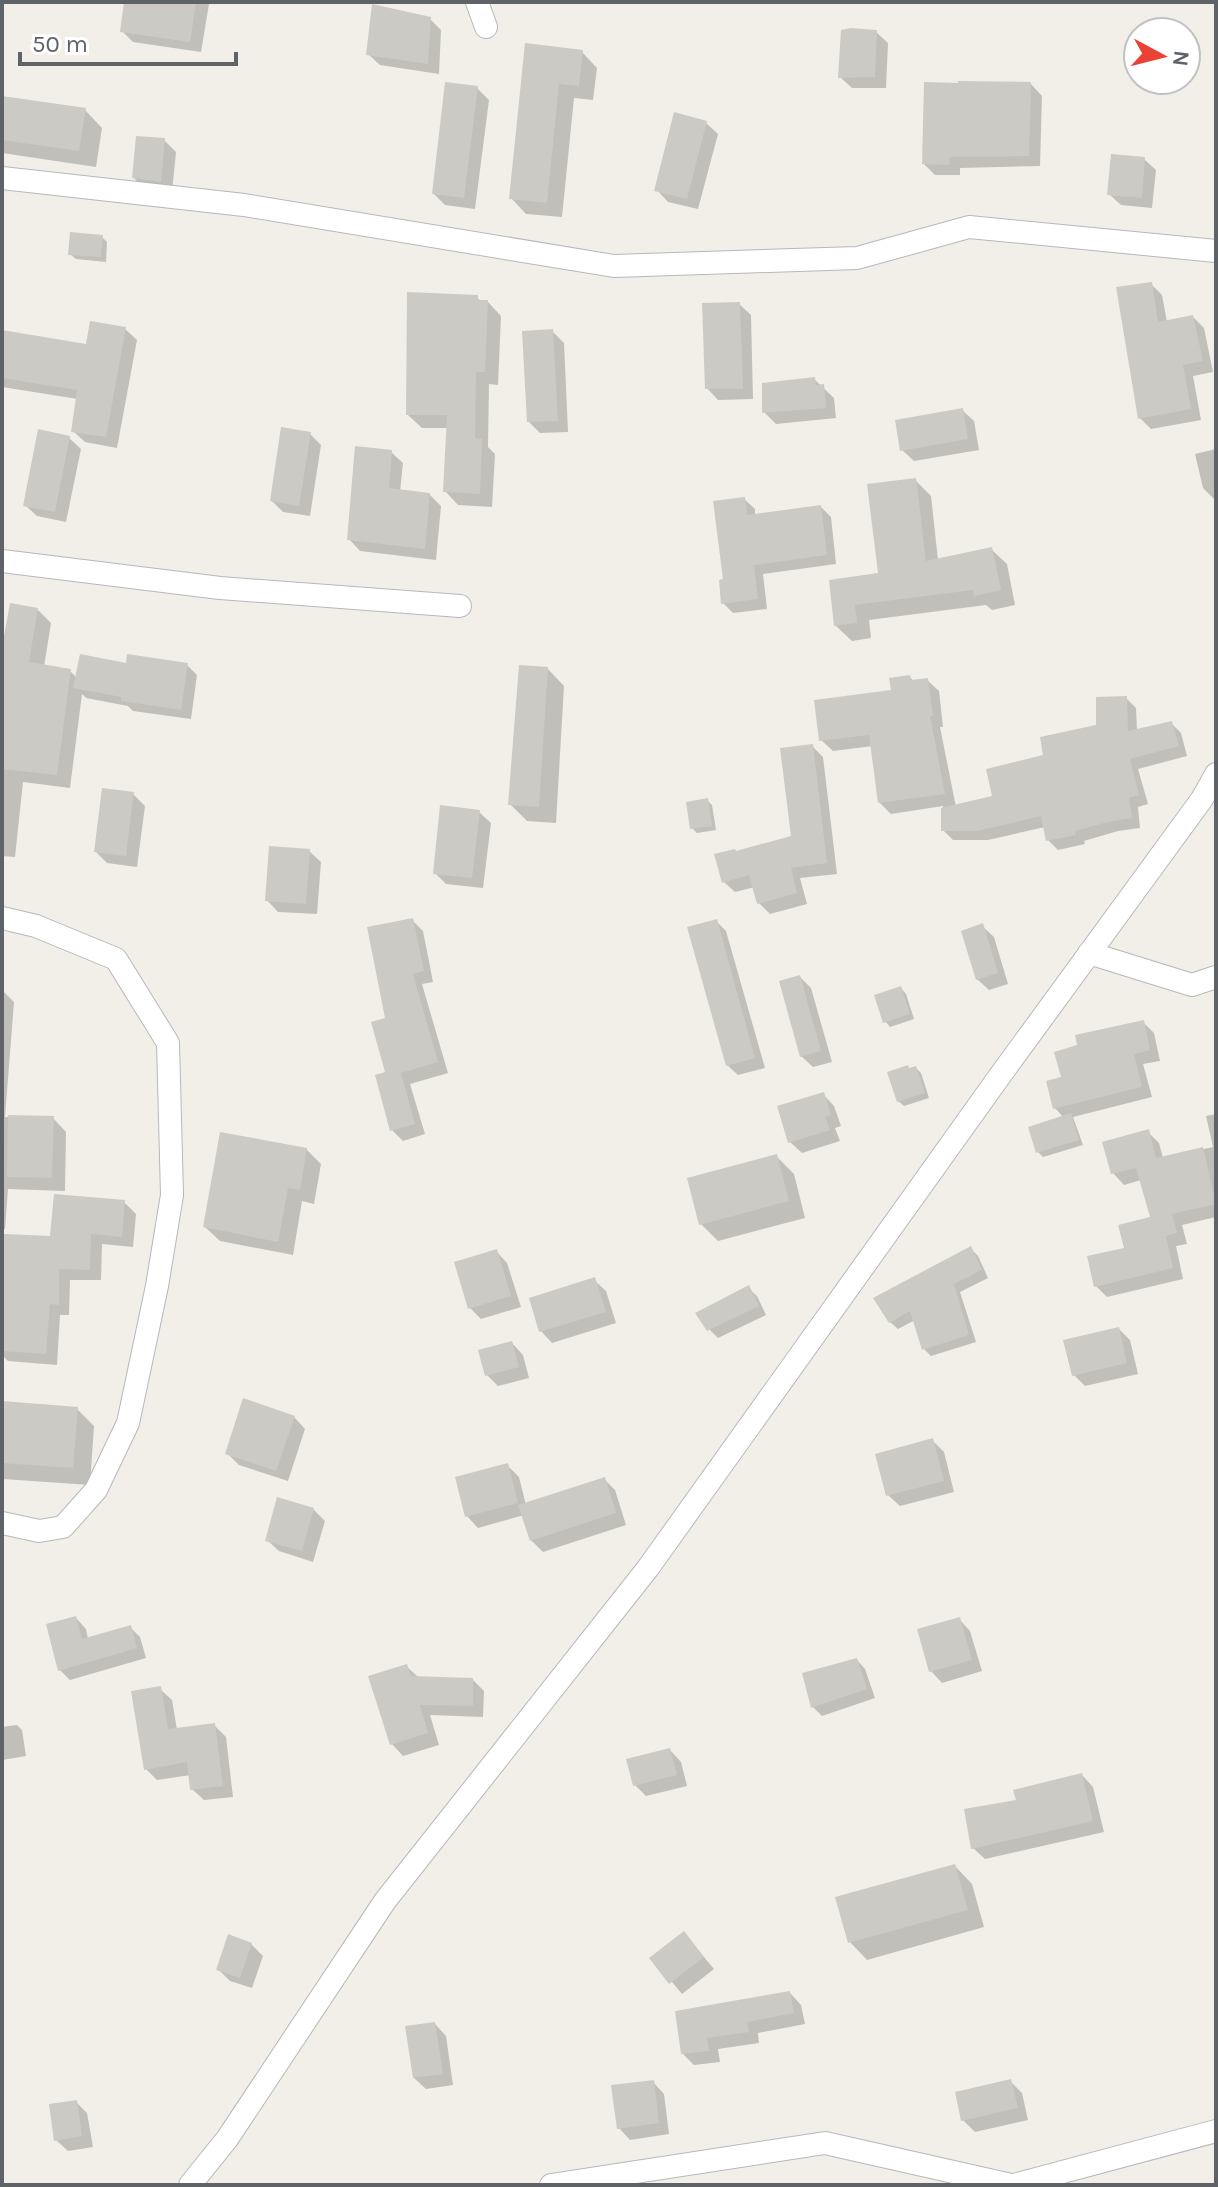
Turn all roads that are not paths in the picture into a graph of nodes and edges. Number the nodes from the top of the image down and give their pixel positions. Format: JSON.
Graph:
{"nodes":[{"id":1,"x":477,"y":2,"type":"edge"},
{"id":2,"x":486,"y":27,"type":"dead end"},
{"id":3,"x":2,"y":178,"type":"edge"},
{"id":4,"x":1216,"y":251,"type":"edge"},
{"id":5,"x":2,"y":561,"type":"edge"},
{"id":6,"x":460,"y":606,"type":"dead end"},
{"id":7,"x":1216,"y":774,"type":"edge"},
{"id":8,"x":2,"y":918,"type":"edge"},
{"id":9,"x":1089,"y":953,"type":"junction"},
{"id":10,"x":1216,"y":977,"type":"edge"},
{"id":11,"x":2,"y":1523,"type":"edge"},
{"id":12,"x":1216,"y":2131,"type":"edge"},
{"id":13,"x":190,"y":2185,"type":"edge"},
{"id":14,"x":551,"y":2185,"type":"edge"},
{"id":15,"x":1013,"y":2185,"type":"edge"}],
"edges":[{"from":1,"to":2,"type":"street"},
{"from":3,"to":4,"type":"street"},
{"from":5,"to":6,"type":"street"},
{"from":7,"to":9,"type":"street"},
{"from":8,"to":11,"type":"street"},
{"from":9,"to":10,"type":"street"},
{"from":9,"to":13,"type":"street"},
{"from":12,"to":15,"type":"street"},
{"from":14,"to":15,"type":"street"}]}
